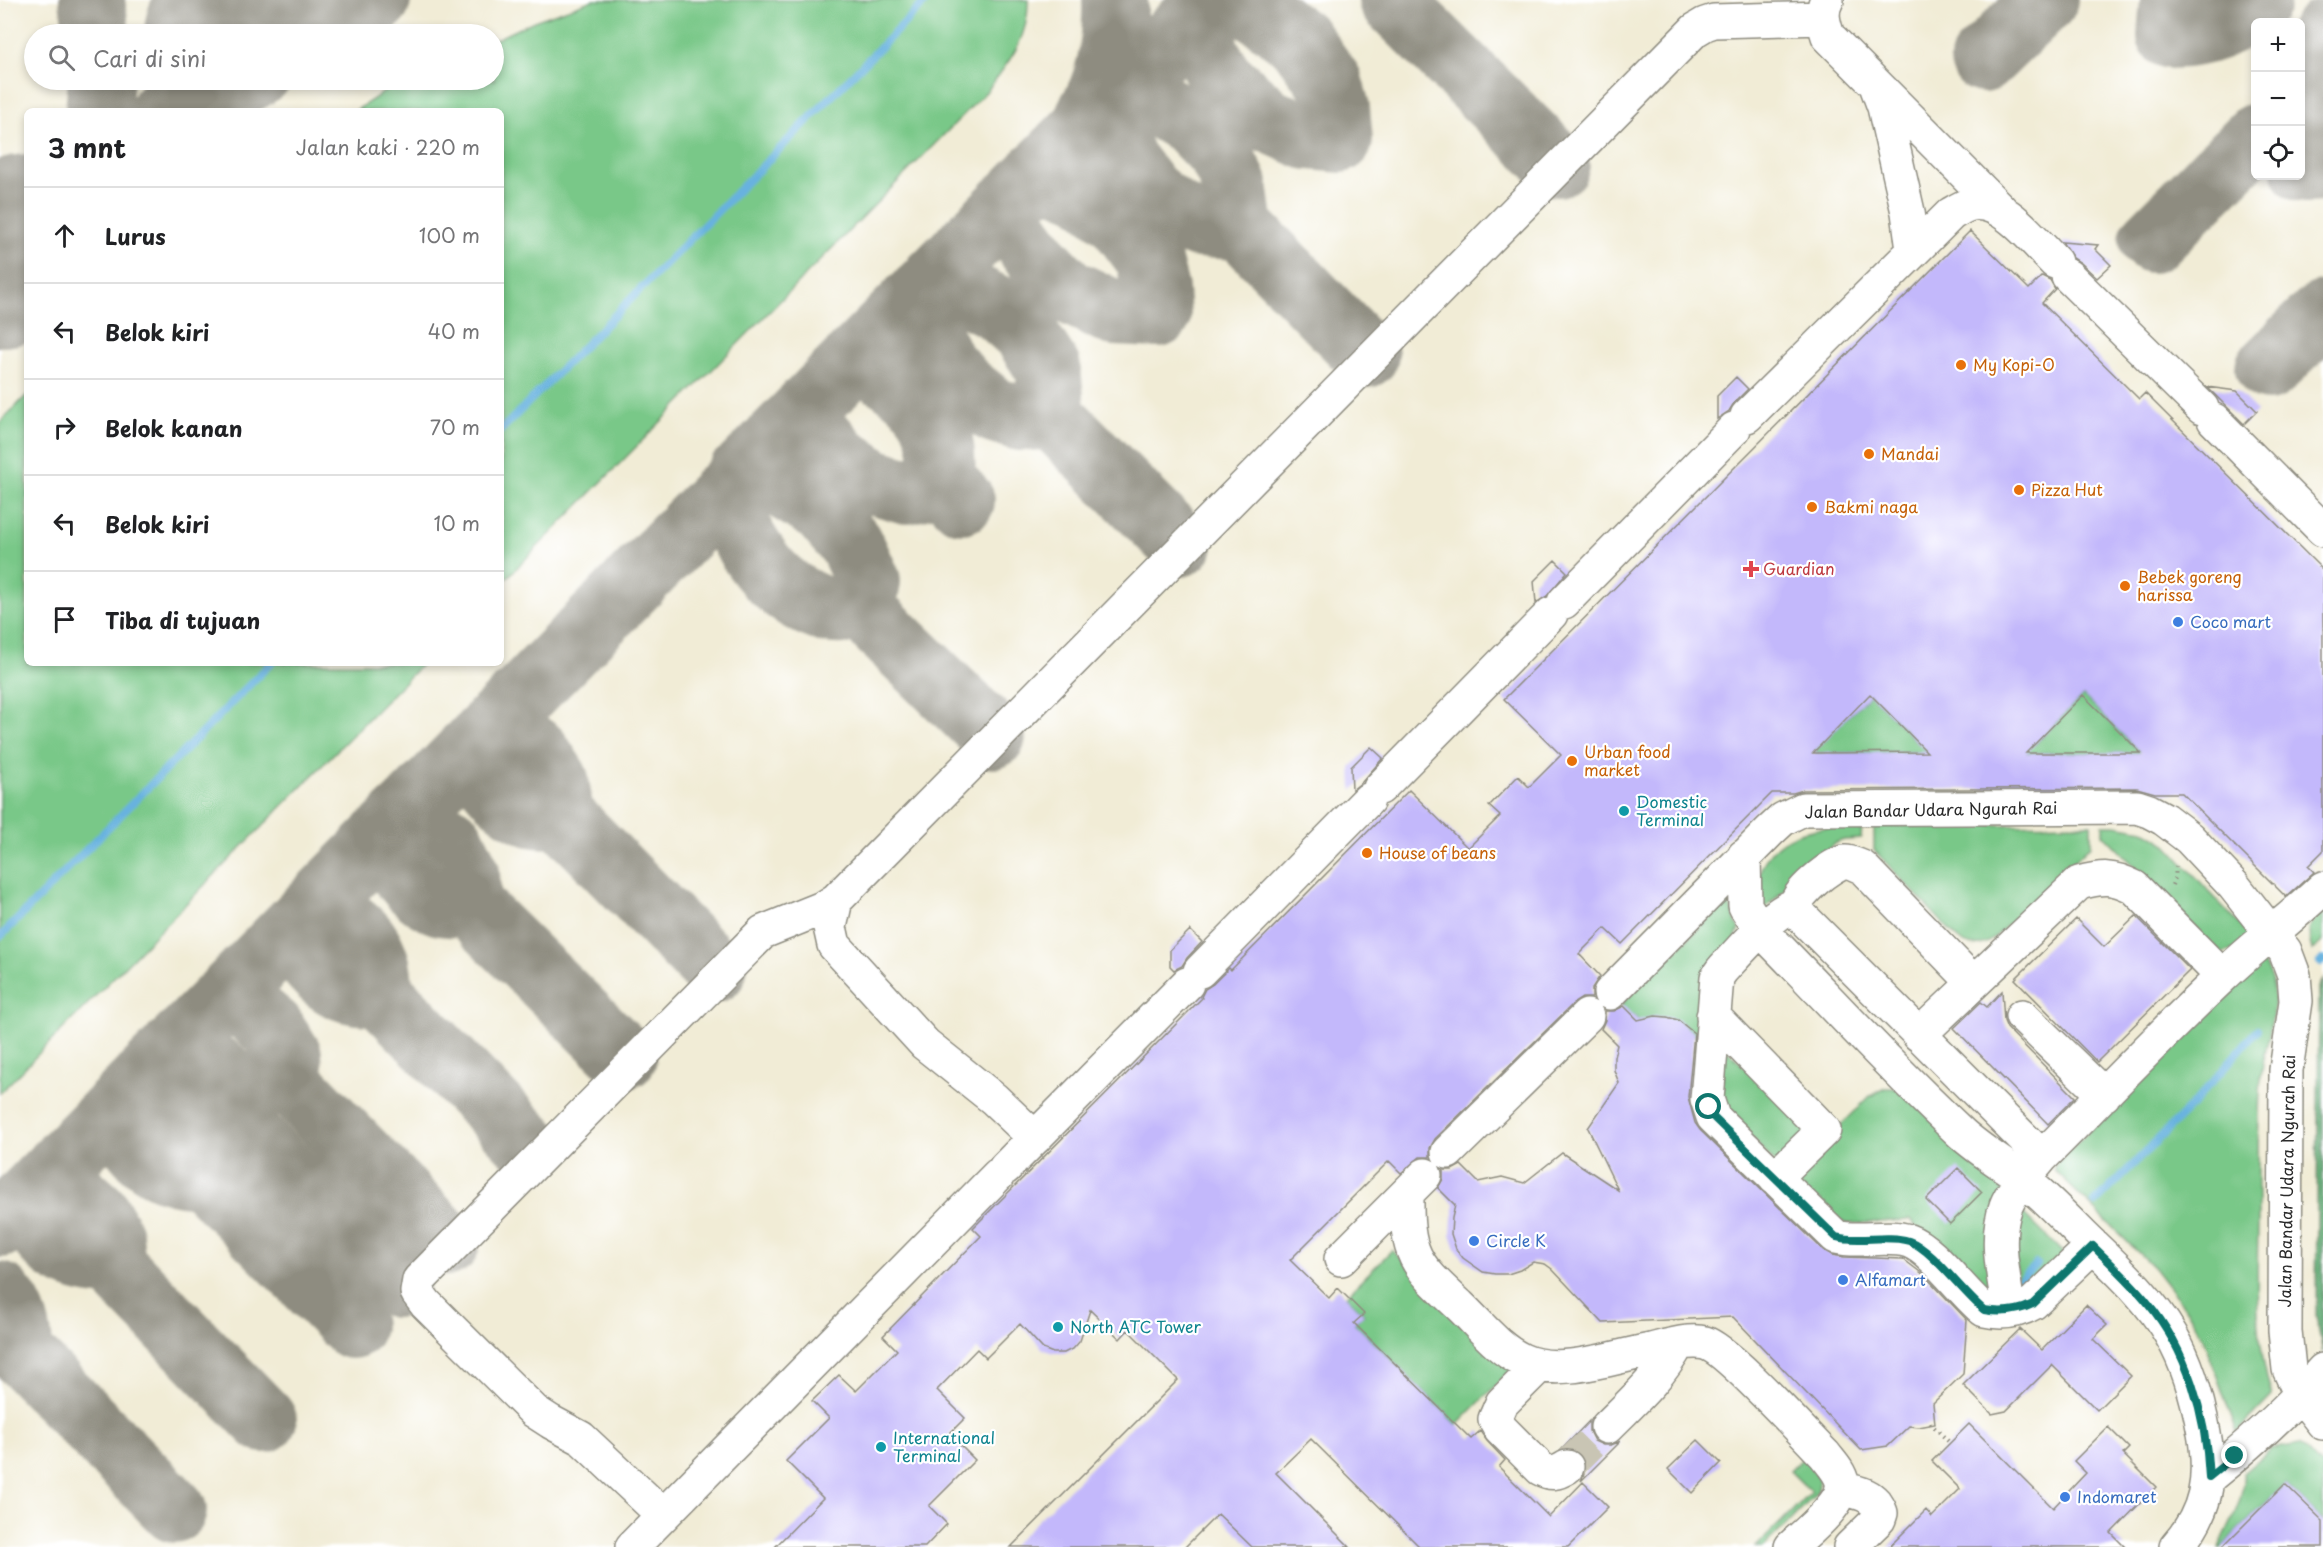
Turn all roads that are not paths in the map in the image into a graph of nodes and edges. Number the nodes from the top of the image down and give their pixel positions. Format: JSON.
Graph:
{"nodes":[{"id":1,"x":1825,"y":9,"type":"edge"},
{"id":2,"x":1873,"y":81,"type":"junction"},
{"id":3,"x":2001,"y":210,"type":"junction"},
{"id":4,"x":1914,"y":250,"type":"junction"},
{"id":5,"x":2323,"y":530,"type":"edge"},
{"id":6,"x":1744,"y":856,"type":"junction"},
{"id":7,"x":2323,"y":888,"type":"edge"},
{"id":8,"x":836,"y":900,"type":"junction"},
{"id":9,"x":1796,"y":905,"type":"junction"},
{"id":10,"x":1761,"y":930,"type":"junction"},
{"id":11,"x":2271,"y":932,"type":"junction"},
{"id":12,"x":2222,"y":976,"type":"junction"},
{"id":13,"x":1973,"y":982,"type":"junction"},
{"id":14,"x":1610,"y":993,"type":"dead end"},
{"id":15,"x":1587,"y":1016,"type":"dead end"},
{"id":16,"x":1713,"y":1016,"type":"junction"},
{"id":17,"x":2022,"y":1016,"type":"dead end"},
{"id":18,"x":1919,"y":1035,"type":"junction"},
{"id":19,"x":2104,"y":1095,"type":"junction"},
{"id":20,"x":1035,"y":1138,"type":"junction"},
{"id":21,"x":1448,"y":1152,"type":"dead end"},
{"id":22,"x":2033,"y":1168,"type":"junction"},
{"id":23,"x":1775,"y":1179,"type":"junction"},
{"id":24,"x":2093,"y":1246,"type":"junction"},
{"id":25,"x":1341,"y":1259,"type":"dead end"},
{"id":26,"x":2009,"y":1311,"type":"junction"},
{"id":27,"x":1677,"y":1344,"type":"junction"},
{"id":28,"x":1539,"y":1366,"type":"junction"},
{"id":29,"x":2323,"y":1370,"type":"edge"},
{"id":30,"x":2301,"y":1395,"type":"junction"},
{"id":31,"x":2323,"y":1422,"type":"edge"},
{"id":32,"x":1607,"y":1427,"type":"tunnel mouth"},
{"id":33,"x":1567,"y":1467,"type":"tunnel mouth"},
{"id":34,"x":2209,"y":1477,"type":"junction"},
{"id":35,"x":1842,"y":1489,"type":"junction"},
{"id":36,"x":663,"y":1515,"type":"junction"},
{"id":37,"x":632,"y":1547,"type":"edge"},
{"id":38,"x":1791,"y":1547,"type":"edge"},
{"id":39,"x":1850,"y":1547,"type":"edge"},
{"id":40,"x":2176,"y":1547,"type":"edge"}],
"edges":[{"from":1,"to":2,"type":"street"},
{"from":1,"to":8,"type":"street"},
{"from":2,"to":3,"type":"street"},
{"from":2,"to":4,"type":"street"},
{"from":3,"to":4,"type":"street"},
{"from":3,"to":5,"type":"street"},
{"from":4,"to":20,"type":"street"},
{"from":6,"to":10,"type":"street"},
{"from":6,"to":11,"type":"street","name":"Jalan Bandar Udara Ngurah Rai"},
{"from":6,"to":14,"type":"street","name":"Jalan Bandar Udara Ngurah Rai"},
{"from":7,"to":11,"type":"street"},
{"from":8,"to":20,"type":"street"},
{"from":8,"to":36,"type":"street"},
{"from":9,"to":10,"type":"street"},
{"from":9,"to":13,"type":"street"},
{"from":9,"to":18,"type":"street"},
{"from":10,"to":16,"type":"street"},
{"from":10,"to":22,"type":"street"},
{"from":11,"to":12,"type":"street"},
{"from":11,"to":30,"type":"street","name":"Jalan Bandar Udara Ngurah Rai"},
{"from":12,"to":13,"type":"street"},
{"from":12,"to":19,"type":"street"},
{"from":13,"to":18,"type":"street"},
{"from":15,"to":21,"type":"street"},
{"from":16,"to":23,"type":"street"},
{"from":16,"to":23,"type":"street"},
{"from":17,"to":19,"type":"street"},
{"from":18,"to":22,"type":"street"},
{"from":19,"to":22,"type":"street"},
{"from":20,"to":36,"type":"street"},
{"from":22,"to":24,"type":"street"},
{"from":22,"to":26,"type":"street"},
{"from":23,"to":26,"type":"street"},
{"from":24,"to":26,"type":"street"},
{"from":24,"to":34,"type":"street"},
{"from":25,"to":28,"type":"street"},
{"from":27,"to":28,"type":"street"},
{"from":27,"to":32,"type":"street"},
{"from":27,"to":35,"type":"street"},
{"from":28,"to":33,"type":"street"},
{"from":29,"to":30,"type":"street"},
{"from":30,"to":31,"type":"street","name":"Jalan Bandar Udara Ngurah Rai"},
{"from":30,"to":34,"type":"street"},
{"from":34,"to":40,"type":"street"},
{"from":35,"to":38,"type":"street"},
{"from":35,"to":39,"type":"street"},
{"from":36,"to":37,"type":"street"}]}
